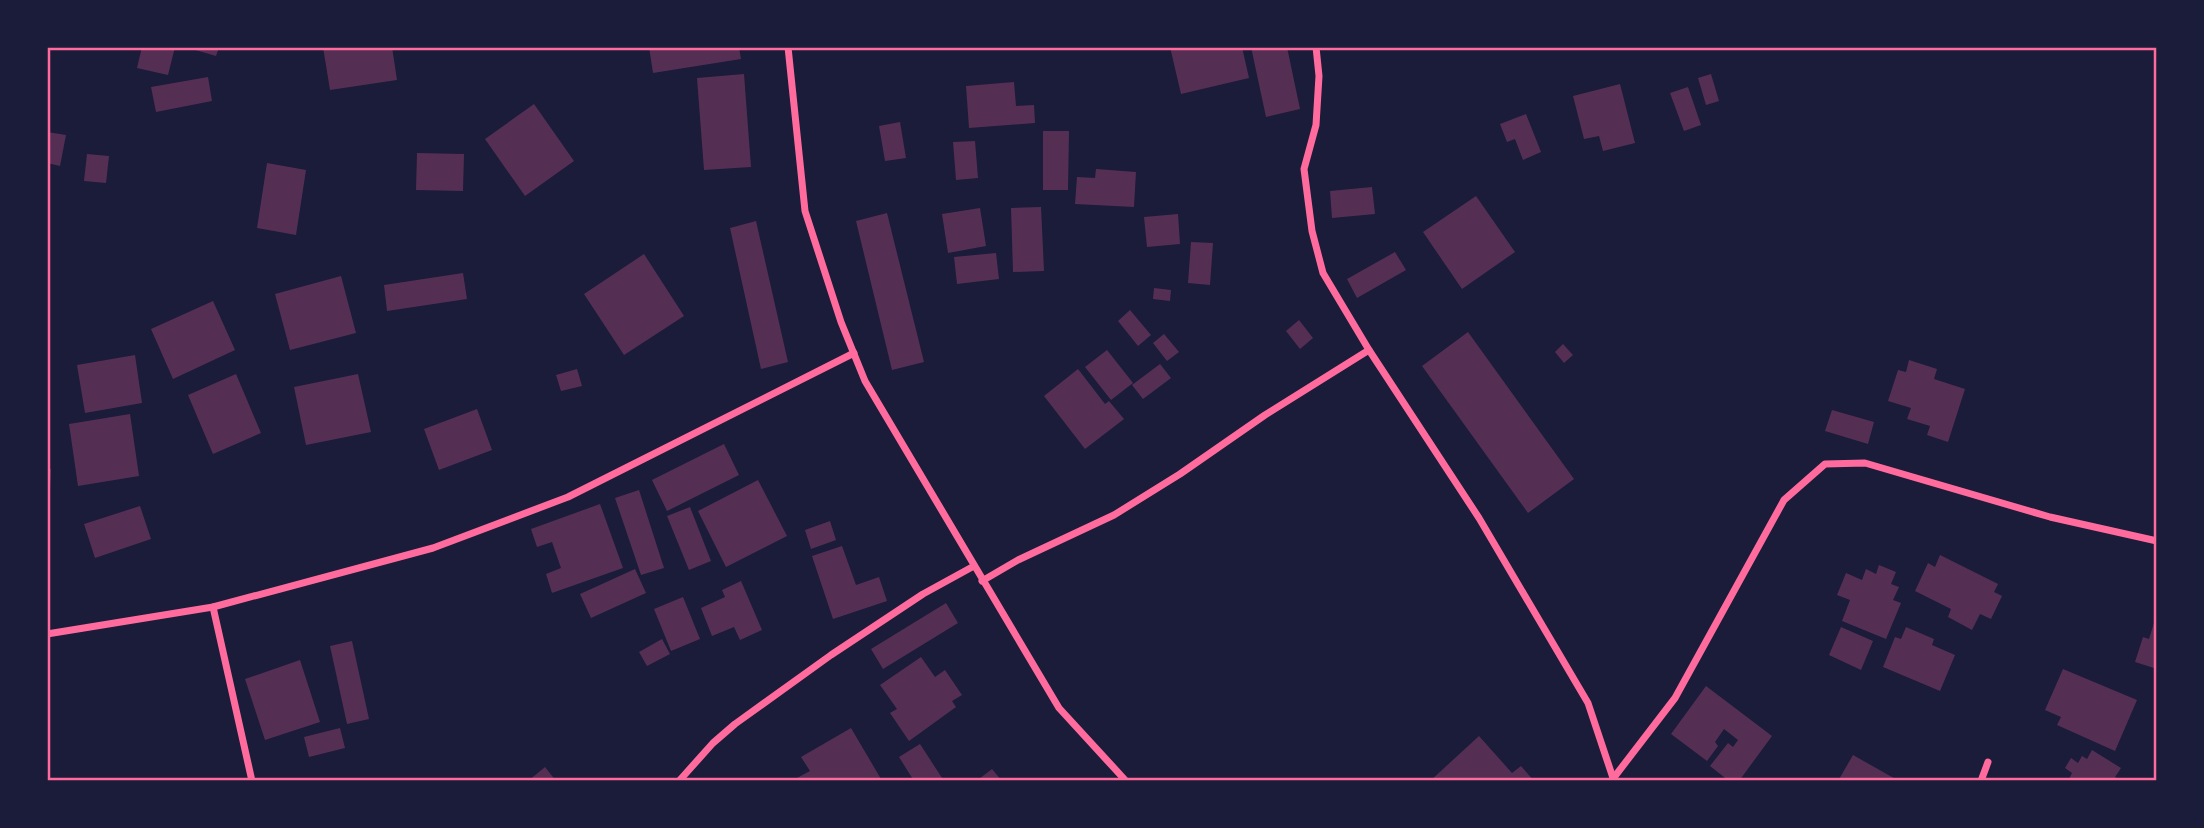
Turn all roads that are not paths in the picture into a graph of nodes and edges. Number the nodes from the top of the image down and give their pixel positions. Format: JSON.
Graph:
{"nodes":[{"id":1,"x":788,"y":47,"type":"edge"},
{"id":2,"x":1316,"y":47,"type":"edge"},
{"id":3,"x":1369,"y":350,"type":"junction"},
{"id":4,"x":854,"y":353,"type":"junction"},
{"id":5,"x":2157,"y":541,"type":"edge"},
{"id":6,"x":974,"y":566,"type":"junction"},
{"id":7,"x":982,"y":581,"type":"junction"},
{"id":8,"x":213,"y":607,"type":"junction"},
{"id":9,"x":47,"y":634,"type":"edge"},
{"id":10,"x":1988,"y":762,"type":"dead end"},
{"id":11,"x":1613,"y":780,"type":"edge"},
{"id":12,"x":252,"y":781,"type":"edge"},
{"id":13,"x":679,"y":781,"type":"edge"},
{"id":14,"x":1126,"y":781,"type":"edge"},
{"id":15,"x":1981,"y":781,"type":"edge"}],
"edges":[{"from":1,"to":4,"type":"street"},
{"from":2,"to":3,"type":"street"},
{"from":3,"to":7,"type":"street"},
{"from":3,"to":11,"type":"street"},
{"from":4,"to":6,"type":"street"},
{"from":4,"to":8,"type":"street"},
{"from":5,"to":11,"type":"street"},
{"from":6,"to":7,"type":"street"},
{"from":6,"to":13,"type":"street"},
{"from":7,"to":14,"type":"street"},
{"from":8,"to":9,"type":"street"},
{"from":8,"to":12,"type":"street"},
{"from":10,"to":15,"type":"street"}]}
